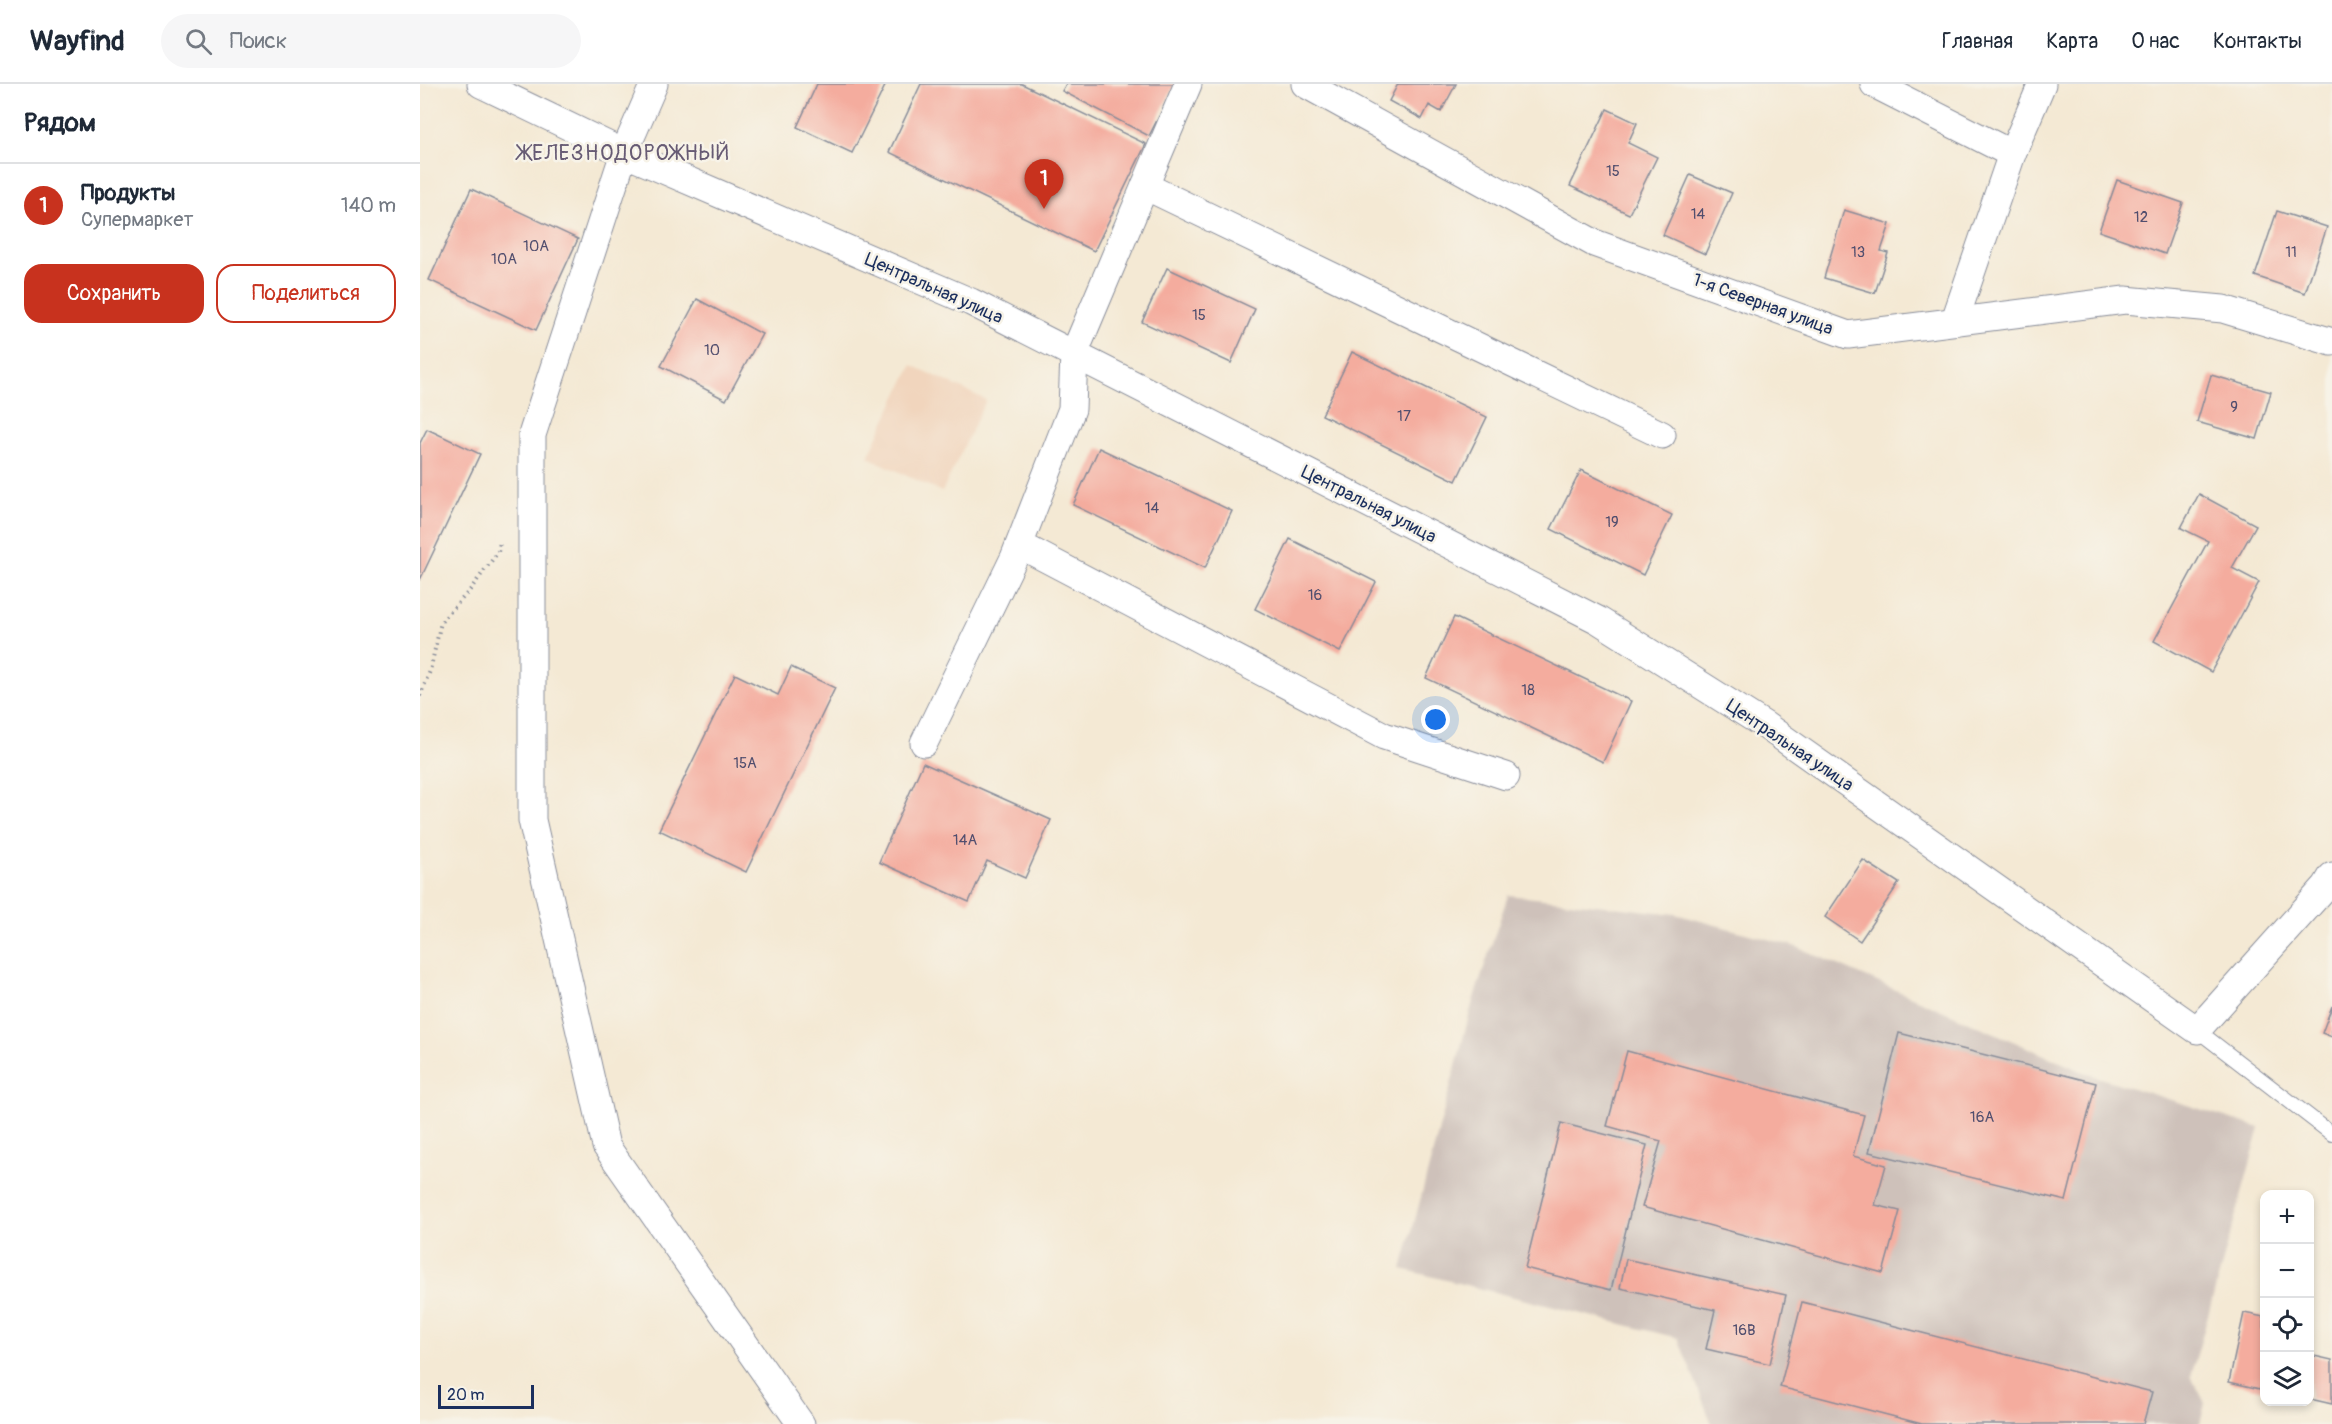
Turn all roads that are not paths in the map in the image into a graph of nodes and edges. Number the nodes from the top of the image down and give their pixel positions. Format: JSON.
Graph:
{"nodes":[{"id":1,"x":481,"y":84,"type":"edge"},
{"id":2,"x":654,"y":84,"type":"edge"},
{"id":3,"x":1188,"y":84,"type":"edge"},
{"id":4,"x":1305,"y":84,"type":"edge"},
{"id":5,"x":1874,"y":84,"type":"edge"},
{"id":6,"x":2042,"y":84,"type":"edge"},
{"id":7,"x":624,"y":153,"type":"junction"},
{"id":8,"x":2012,"y":154,"type":"junction"},
{"id":9,"x":1145,"y":186,"type":"junction"},
{"id":10,"x":1955,"y":320,"type":"junction"},
{"id":11,"x":2332,"y":342,"type":"edge"},
{"id":12,"x":1074,"y":354,"type":"junction"},
{"id":13,"x":1662,"y":435,"type":"dead end"},
{"id":14,"x":1020,"y":545,"type":"junction"},
{"id":15,"x":924,"y":742,"type":"dead end"},
{"id":16,"x":1506,"y":776,"type":"dead end"},
{"id":17,"x":2332,"y":876,"type":"edge"},
{"id":18,"x":2197,"y":1030,"type":"junction"},
{"id":19,"x":2332,"y":1134,"type":"edge"},
{"id":20,"x":801,"y":1424,"type":"edge"}],
"edges":[{"from":1,"to":7,"type":"street","name":"Центральная улица"},
{"from":2,"to":7,"type":"street"},
{"from":3,"to":9,"type":"street"},
{"from":4,"to":10,"type":"street","name":"1-я Северная улица"},
{"from":5,"to":8,"type":"street"},
{"from":6,"to":8,"type":"street"},
{"from":7,"to":12,"type":"street","name":"Центральная улица"},
{"from":7,"to":20,"type":"street"},
{"from":8,"to":10,"type":"street"},
{"from":9,"to":12,"type":"street"},
{"from":9,"to":13,"type":"street"},
{"from":10,"to":11,"type":"street","name":"1-я Северная улица"},
{"from":12,"to":14,"type":"street"},
{"from":12,"to":18,"type":"street","name":"Центральная улица"},
{"from":14,"to":15,"type":"street"},
{"from":14,"to":16,"type":"street"},
{"from":17,"to":18,"type":"street"},
{"from":18,"to":19,"type":"lane"}]}
